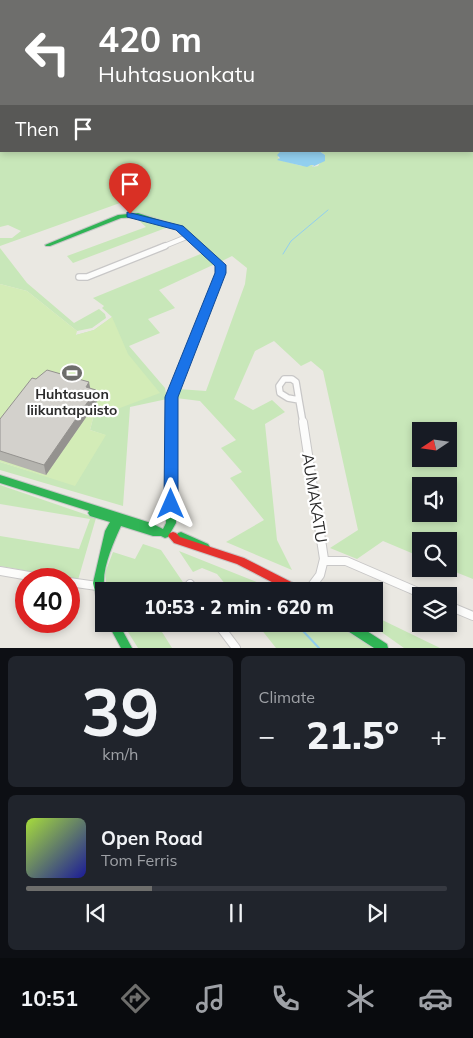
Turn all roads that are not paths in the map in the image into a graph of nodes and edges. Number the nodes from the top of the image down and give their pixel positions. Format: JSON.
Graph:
{"nodes":[{"id":1,"x":189,"y":236,"type":"junction"},
{"id":2,"x":48,"y":245,"type":"dead end"},
{"id":3,"x":79,"y":277,"type":"dead end"},
{"id":4,"x":299,"y":400,"type":"dead end"},
{"id":5,"x":0,"y":479,"type":"edge"},
{"id":6,"x":118,"y":520,"type":"junction"},
{"id":7,"x":165,"y":534,"type":"junction"},
{"id":8,"x":326,"y":561,"type":"junction"},
{"id":9,"x":0,"y":571,"type":"edge"},
{"id":10,"x":15,"y":574,"type":"edge"},
{"id":11,"x":98,"y":582,"type":"edge"},
{"id":12,"x":284,"y":582,"type":"edge"},
{"id":13,"x":314,"y":582,"type":"edge"},
{"id":14,"x":80,"y":584,"type":"edge"},
{"id":15,"x":95,"y":586,"type":"edge"},
{"id":16,"x":412,"y":590,"type":"edge"},
{"id":17,"x":457,"y":609,"type":"edge"},
{"id":18,"x":473,"y":616,"type":"edge"},
{"id":19,"x":118,"y":632,"type":"edge"},
{"id":20,"x":224,"y":632,"type":"edge"},
{"id":21,"x":359,"y":632,"type":"edge"},
{"id":22,"x":127,"y":648,"type":"edge"},
{"id":23,"x":236,"y":648,"type":"edge"},
{"id":24,"x":382,"y":648,"type":"edge"}],
"edges":[{"from":1,"to":2,"type":"street"},
{"from":1,"to":3,"type":"street"},
{"from":1,"to":7,"type":"street"},
{"from":4,"to":8,"type":"street","name":"AUMAKATU"},
{"from":5,"to":6,"type":"street"},
{"from":6,"to":7,"type":"street"},
{"from":6,"to":11,"type":"street"},
{"from":7,"to":12,"type":"street"},
{"from":8,"to":13,"type":"street","name":"AUMAKATU"},
{"from":8,"to":16,"type":"street"},
{"from":9,"to":10,"type":"street"},
{"from":14,"to":15,"type":"street"},
{"from":17,"to":18,"type":"street"},
{"from":19,"to":22,"type":"street"},
{"from":20,"to":23,"type":"street"},
{"from":21,"to":24,"type":"street"}]}
